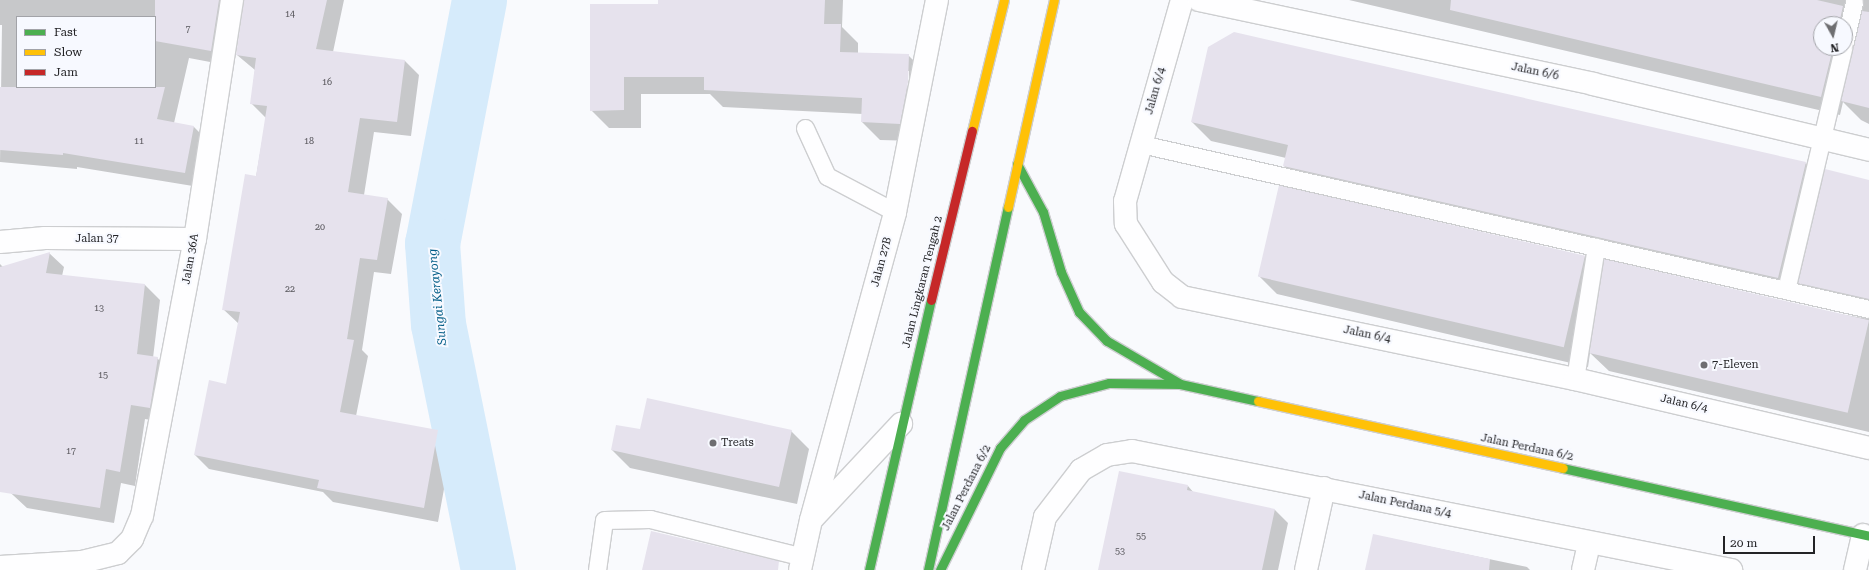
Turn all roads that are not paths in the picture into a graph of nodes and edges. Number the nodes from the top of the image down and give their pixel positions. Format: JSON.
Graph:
{"nodes":[{"id":1,"x":232,"y":0,"type":"edge"},
{"id":2,"x":937,"y":0,"type":"edge"},
{"id":3,"x":1004,"y":0,"type":"edge"},
{"id":4,"x":1054,"y":0,"type":"edge"},
{"id":5,"x":1182,"y":0,"type":"edge"},
{"id":6,"x":1199,"y":0,"type":"edge"},
{"id":7,"x":1856,"y":3,"type":"edge"},
{"id":8,"x":1852,"y":16,"type":"edge"},
{"id":9,"x":1841,"y":56,"type":"edge"},
{"id":10,"x":805,"y":128,"type":"dead end"},
{"id":11,"x":1822,"y":139,"type":"junction"},
{"id":12,"x":1141,"y":144,"type":"junction"},
{"id":13,"x":1869,"y":150,"type":"edge"},
{"id":14,"x":1017,"y":164,"type":"junction"},
{"id":15,"x":895,"y":212,"type":"junction"},
{"id":16,"x":195,"y":239,"type":"junction"},
{"id":17,"x":0,"y":242,"type":"edge"},
{"id":18,"x":1596,"y":247,"type":"junction"},
{"id":19,"x":1786,"y":290,"type":"junction"},
{"id":20,"x":1869,"y":309,"type":"edge"},
{"id":21,"x":1575,"y":379,"type":"junction"},
{"id":22,"x":1180,"y":384,"type":"junction"},
{"id":23,"x":901,"y":424,"type":"junction"},
{"id":24,"x":1869,"y":448,"type":"edge"},
{"id":25,"x":1324,"y":488,"type":"junction"},
{"id":26,"x":811,"y":520,"type":"junction"},
{"id":27,"x":1866,"y":536,"type":"edge"},
{"id":28,"x":1589,"y":543,"type":"junction"},
{"id":29,"x":802,"y":563,"type":"edge"},
{"id":30,"x":0,"y":567,"type":"edge"},
{"id":31,"x":597,"y":570,"type":"edge"},
{"id":32,"x":870,"y":570,"type":"edge"},
{"id":33,"x":928,"y":570,"type":"edge"},
{"id":34,"x":940,"y":570,"type":"edge"},
{"id":35,"x":1033,"y":570,"type":"edge"},
{"id":36,"x":1306,"y":570,"type":"edge"},
{"id":37,"x":1583,"y":570,"type":"edge"},
{"id":38,"x":1731,"y":570,"type":"edge"},
{"id":39,"x":1855,"y":570,"type":"edge"}],
"edges":[{"from":1,"to":16,"type":"street","name":"Jalan 36A"},
{"from":2,"to":15,"type":"street","name":"Jalan 27B"},
{"from":3,"to":23,"type":"main road","name":"Jalan Lingkaran Tengah 2"},
{"from":4,"to":14,"type":"main road"},
{"from":5,"to":12,"type":"street","name":"Jalan 6/4"},
{"from":6,"to":11,"type":"street","name":"Jalan 6/6"},
{"from":7,"to":8,"type":"lane"},
{"from":9,"to":11,"type":"lane"},
{"from":10,"to":15,"type":"lane"},
{"from":11,"to":13,"type":"street","name":"Jalan 6/6"},
{"from":11,"to":19,"type":"lane"},
{"from":12,"to":18,"type":"lane"},
{"from":12,"to":21,"type":"street","name":"Jalan 6/4"},
{"from":14,"to":22,"type":"main road","name":"Jalan Perdana 6/2"},
{"from":14,"to":33,"type":"main road"},
{"from":15,"to":26,"type":"street","name":"Jalan 27B"},
{"from":16,"to":17,"type":"street","name":"Jalan 37"},
{"from":16,"to":30,"type":"street","name":"Jalan 36A"},
{"from":18,"to":19,"type":"lane"},
{"from":18,"to":21,"type":"lane"},
{"from":19,"to":20,"type":"lane"},
{"from":21,"to":24,"type":"street","name":"Jalan 6/4"},
{"from":22,"to":27,"type":"main road","name":"Jalan Perdana 6/2"},
{"from":22,"to":34,"type":"main road","name":"Jalan Perdana 6/2"},
{"from":23,"to":26,"type":"street"},
{"from":23,"to":32,"type":"main road","name":"Jalan Lingkaran Tengah 2"},
{"from":25,"to":28,"type":"street","name":"Jalan Perdana 5/4"},
{"from":25,"to":35,"type":"street","name":"Jalan Perdana 5/4"},
{"from":25,"to":36,"type":"street"},
{"from":26,"to":29,"type":"street","name":"Jalan 27B"},
{"from":27,"to":39,"type":"street"},
{"from":28,"to":37,"type":"street"},
{"from":28,"to":38,"type":"street","name":"Jalan Perdana 5/4"},
{"from":29,"to":31,"type":"lane"}]}
